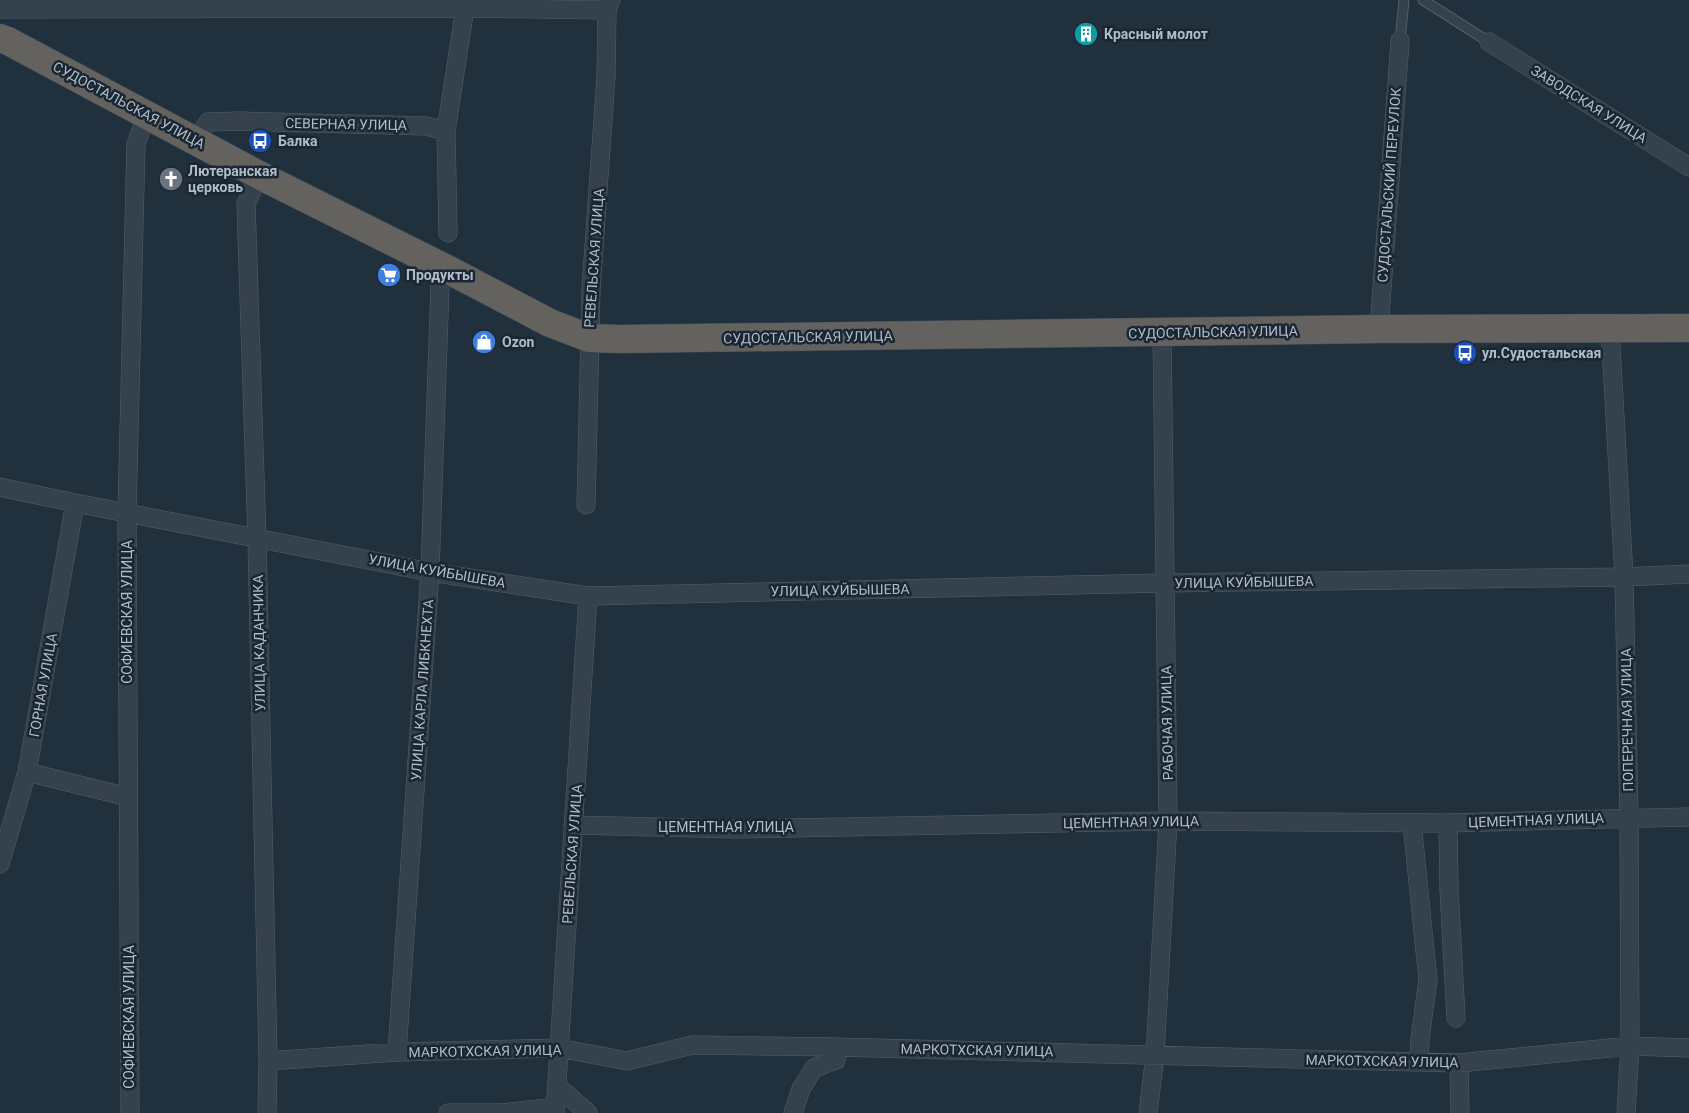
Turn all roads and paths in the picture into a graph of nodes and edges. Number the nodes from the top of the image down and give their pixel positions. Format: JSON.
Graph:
{"nodes":[{"id":1,"x":1404,"y":0,"type":"edge"},
{"id":2,"x":1423,"y":0,"type":"edge"},
{"id":3,"x":609,"y":5,"type":"edge"},
{"id":4,"x":465,"y":8,"type":"junction"},
{"id":5,"x":0,"y":9,"type":"edge"},
{"id":6,"x":0,"y":38,"type":"edge"},
{"id":7,"x":1400,"y":41,"type":"joint"},
{"id":8,"x":1490,"y":42,"type":"joint"},
{"id":9,"x":147,"y":114,"type":"junction"},
{"id":10,"x":446,"y":130,"type":"junction"},
{"id":11,"x":196,"y":141,"type":"junction"},
{"id":12,"x":1689,"y":167,"type":"edge"},
{"id":13,"x":259,"y":175,"type":"junction"},
{"id":14,"x":448,"y":233,"type":"dead end"},
{"id":15,"x":447,"y":269,"type":"junction"},
{"id":16,"x":1610,"y":328,"type":"junction"},
{"id":17,"x":1689,"y":328,"type":"edge"},
{"id":18,"x":1379,"y":329,"type":"junction"},
{"id":19,"x":1162,"y":332,"type":"junction"},
{"id":20,"x":589,"y":338,"type":"junction"},
{"id":21,"x":0,"y":487,"type":"edge"},
{"id":22,"x":75,"y":503,"type":"junction"},
{"id":23,"x":586,"y":505,"type":"dead end"},
{"id":24,"x":127,"y":513,"type":"junction"},
{"id":25,"x":257,"y":539,"type":"junction"},
{"id":26,"x":430,"y":572,"type":"junction"},
{"id":27,"x":1689,"y":574,"type":"edge"},
{"id":28,"x":1624,"y":577,"type":"junction"},
{"id":29,"x":1165,"y":583,"type":"junction"},
{"id":30,"x":588,"y":596,"type":"junction"},
{"id":31,"x":27,"y":772,"type":"junction"},
{"id":32,"x":128,"y":797,"type":"junction"},
{"id":33,"x":1689,"y":816,"type":"edge"},
{"id":34,"x":1630,"y":817,"type":"junction"},
{"id":35,"x":1168,"y":821,"type":"junction"},
{"id":36,"x":1412,"y":823,"type":"junction"},
{"id":37,"x":1448,"y":823,"type":"junction"},
{"id":38,"x":573,"y":825,"type":"junction"},
{"id":39,"x":0,"y":864,"type":"edge"},
{"id":40,"x":1428,"y":980,"type":"junction"},
{"id":41,"x":1454,"y":980,"type":"junction"},
{"id":42,"x":1456,"y":1018,"type":"dead end"},
{"id":43,"x":1630,"y":1046,"type":"junction"},
{"id":44,"x":836,"y":1047,"type":"junction"},
{"id":45,"x":559,"y":1048,"type":"junction"},
{"id":46,"x":1689,"y":1048,"type":"edge"},
{"id":47,"x":397,"y":1052,"type":"junction"},
{"id":48,"x":1155,"y":1055,"type":"junction"},
{"id":49,"x":268,"y":1060,"type":"junction"},
{"id":50,"x":1420,"y":1062,"type":"junction"},
{"id":51,"x":1459,"y":1063,"type":"junction"},
{"id":52,"x":557,"y":1086,"type":"junction"},
{"id":53,"x":555,"y":1110,"type":"edge"},
{"id":54,"x":130,"y":1113,"type":"edge"},
{"id":55,"x":267,"y":1113,"type":"edge"},
{"id":56,"x":448,"y":1113,"type":"edge"},
{"id":57,"x":588,"y":1113,"type":"edge"},
{"id":58,"x":793,"y":1113,"type":"edge"},
{"id":59,"x":1148,"y":1113,"type":"edge"},
{"id":60,"x":1460,"y":1113,"type":"edge"},
{"id":61,"x":1626,"y":1113,"type":"edge"}],
"edges":[{"from":1,"to":7,"type":"lane"},
{"from":2,"to":8,"type":"lane"},
{"from":3,"to":4,"type":"street"},
{"from":3,"to":20,"type":"street","name":"РЕВЕЛЬСКАЯ УЛИЦА"},
{"from":4,"to":5,"type":"street"},
{"from":4,"to":10,"type":"street"},
{"from":6,"to":9,"type":"highway","name":"СУДОСТАЛЬСКАЯ УЛИЦА"},
{"from":7,"to":18,"type":"street","name":"СУДОСТАЛЬСКИЙ ПЕРЕУЛОК"},
{"from":8,"to":12,"type":"street","name":"ЗАВОДСКАЯ УЛИЦА"},
{"from":9,"to":11,"type":"highway","name":"СУДОСТАЛЬСКАЯ УЛИЦА"},
{"from":9,"to":24,"type":"street","name":"СОФИЕВСКАЯ УЛИЦА"},
{"from":10,"to":11,"type":"street","name":"СЕВЕРНАЯ УЛИЦА"},
{"from":10,"to":14,"type":"street"},
{"from":11,"to":13,"type":"highway","name":"СУДОСТАЛЬСКАЯ УЛИЦА"},
{"from":13,"to":15,"type":"highway","name":"СУДОСТАЛЬСКАЯ УЛИЦА"},
{"from":13,"to":25,"type":"street","name":"УЛИЦА КАДАНЧИКА"},
{"from":15,"to":20,"type":"highway","name":"СУДОСТАЛЬСКАЯ УЛИЦА"},
{"from":15,"to":26,"type":"street","name":"УЛИЦА КАРЛА ЛИБКНЕХТА"},
{"from":16,"to":17,"type":"highway","name":"СУДОСТАЛЬСКАЯ УЛИЦА"},
{"from":16,"to":18,"type":"highway","name":"СУДОСТАЛЬСКАЯ УЛИЦА"},
{"from":16,"to":28,"type":"street","name":"ПОПЕРЕЧНАЯ УЛИЦА"},
{"from":18,"to":19,"type":"highway","name":"СУДОСТАЛЬСКАЯ УЛИЦА"},
{"from":19,"to":20,"type":"highway","name":"СУДОСТАЛЬСКАЯ УЛИЦА"},
{"from":19,"to":29,"type":"street","name":"РАБОЧАЯ УЛИЦА"},
{"from":20,"to":23,"type":"street","name":"РЕВЕЛЬСКАЯ УЛИЦА"},
{"from":21,"to":22,"type":"street","name":"УЛИЦА КУЙБЫШЕВА"},
{"from":22,"to":24,"type":"street","name":"УЛИЦА КУЙБЫШЕВА"},
{"from":22,"to":31,"type":"street","name":"ГОРНАЯ УЛИЦА"},
{"from":24,"to":25,"type":"street","name":"УЛИЦА КУЙБЫШЕВА"},
{"from":24,"to":32,"type":"street","name":"СОФИЕВСКАЯ УЛИЦА"},
{"from":25,"to":26,"type":"street","name":"УЛИЦА КУЙБЫШЕВА"},
{"from":25,"to":49,"type":"street","name":"УЛИЦА КАДАНЧИКА"},
{"from":26,"to":30,"type":"street","name":"УЛИЦА КУЙБЫШЕВА"},
{"from":26,"to":47,"type":"street","name":"УЛИЦА КАРЛА ЛИБКНЕХТА"},
{"from":27,"to":28,"type":"street","name":"УЛИЦА КУЙБЫШЕВА"},
{"from":28,"to":29,"type":"street","name":"УЛИЦА КУЙБЫШЕВА"},
{"from":28,"to":34,"type":"street","name":"ПОПЕРЕЧНАЯ УЛИЦА"},
{"from":29,"to":30,"type":"street","name":"УЛИЦА КУЙБЫШЕВА"},
{"from":29,"to":35,"type":"street","name":"РАБОЧАЯ УЛИЦА"},
{"from":30,"to":38,"type":"street","name":"РЕВЕЛЬСКАЯ УЛИЦА"},
{"from":31,"to":32,"type":"street"},
{"from":31,"to":39,"type":"street","name":"ГОРНАЯ УЛИЦА"},
{"from":32,"to":54,"type":"street","name":"СОФИЕВСКАЯ УЛИЦА"},
{"from":33,"to":34,"type":"street","name":"ЦЕМЕНТНАЯ УЛИЦА"},
{"from":34,"to":37,"type":"street","name":"ЦЕМЕНТНАЯ УЛИЦА"},
{"from":34,"to":43,"type":"street","name":"ПОПЕРЕЧНАЯ УЛИЦА"},
{"from":35,"to":36,"type":"street","name":"ЦЕМЕНТНАЯ УЛИЦА"},
{"from":35,"to":38,"type":"street","name":"ЦЕМЕНТНАЯ УЛИЦА"},
{"from":35,"to":48,"type":"street","name":"РАБОЧАЯ УЛИЦА"},
{"from":36,"to":37,"type":"street","name":"ЦЕМЕНТНАЯ УЛИЦА"},
{"from":36,"to":40,"type":"street"},
{"from":37,"to":41,"type":"street"},
{"from":38,"to":45,"type":"street","name":"РЕВЕЛЬСКАЯ УЛИЦА"},
{"from":40,"to":41,"type":"street"},
{"from":40,"to":50,"type":"street"},
{"from":41,"to":42,"type":"street"},
{"from":43,"to":46,"type":"street","name":"МАРКОТХСКАЯ УЛИЦА"},
{"from":43,"to":51,"type":"street","name":"МАРКОТХСКАЯ УЛИЦА"},
{"from":43,"to":61,"type":"street","name":"ПОПЕРЕЧНАЯ УЛИЦА"},
{"from":44,"to":45,"type":"street","name":"МАРКОТХСКАЯ УЛИЦА"},
{"from":44,"to":48,"type":"street","name":"МАРКОТХСКАЯ УЛИЦА"},
{"from":44,"to":58,"type":"street"},
{"from":45,"to":47,"type":"street","name":"МАРКОТХСКАЯ УЛИЦА"},
{"from":45,"to":52,"type":"street","name":"РЕВЕЛЬСКАЯ УЛИЦА"},
{"from":47,"to":49,"type":"street","name":"МАРКОТХСКАЯ УЛИЦА"},
{"from":48,"to":50,"type":"street","name":"МАРКОТХСКАЯ УЛИЦА"},
{"from":48,"to":59,"type":"street","name":"РАБОЧАЯ УЛИЦА"},
{"from":49,"to":55,"type":"street","name":"УЛИЦА КАДАНЧИКА"},
{"from":50,"to":51,"type":"street","name":"МАРКОТХСКАЯ УЛИЦА"},
{"from":51,"to":60,"type":"street"},
{"from":52,"to":53,"type":"street","name":"РЕВЕЛЬСКАЯ УЛИЦА"},
{"from":52,"to":57,"type":"street"},
{"from":53,"to":56,"type":"street"}]}
